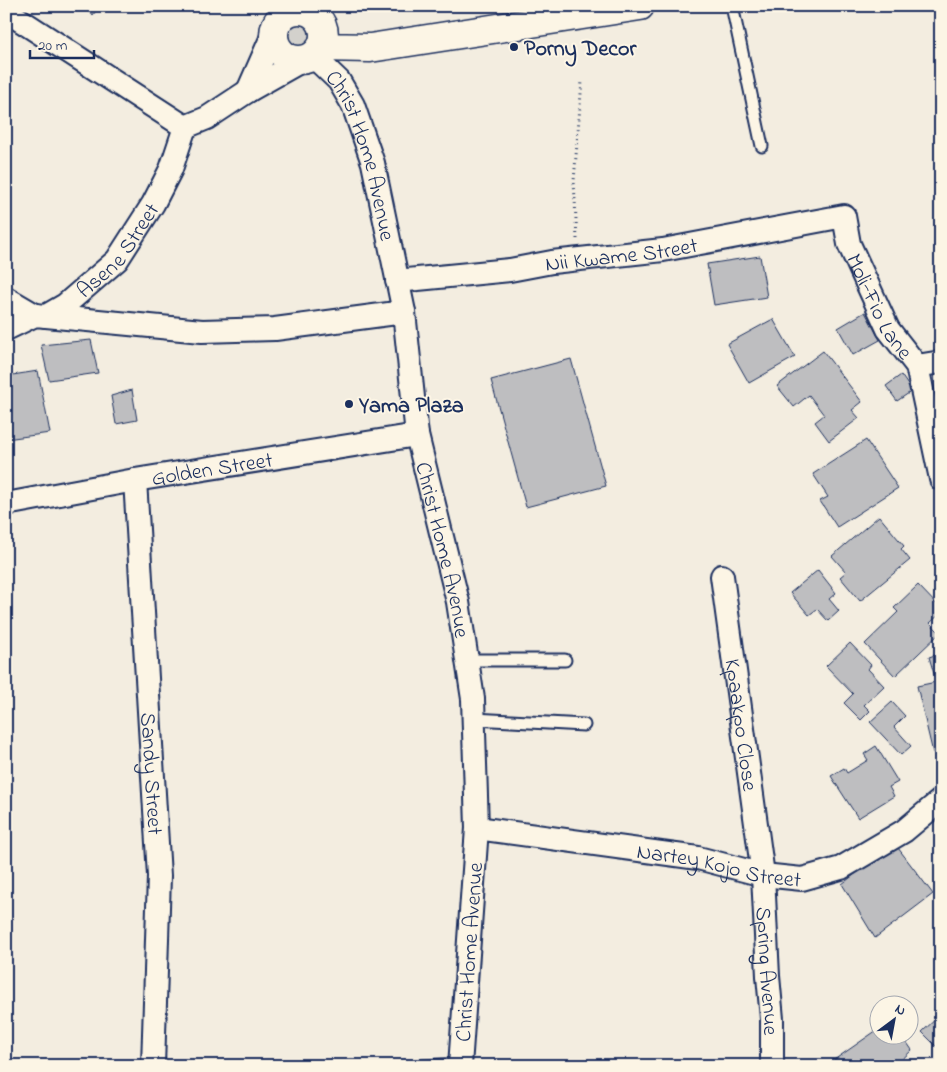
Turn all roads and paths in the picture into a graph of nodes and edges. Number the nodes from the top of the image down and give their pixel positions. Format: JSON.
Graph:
{"nodes":[{"id":1,"x":640,"y":6,"type":"edge"},
{"id":2,"x":732,"y":6,"type":"edge"},
{"id":3,"x":6,"y":11,"type":"edge"},
{"id":4,"x":283,"y":17,"type":"edge"},
{"id":5,"x":315,"y":35,"type":"edge"},
{"id":6,"x":582,"y":82,"type":"dead end"},
{"id":7,"x":248,"y":91,"type":"junction"},
{"id":8,"x":185,"y":126,"type":"junction"},
{"id":9,"x":762,"y":146,"type":"dead end"},
{"id":10,"x":844,"y":216,"type":"joint"},
{"id":11,"x":578,"y":260,"type":"junction"},
{"id":12,"x":397,"y":281,"type":"junction"},
{"id":13,"x":6,"y":298,"type":"edge"},
{"id":14,"x":404,"y":312,"type":"junction"},
{"id":15,"x":41,"y":315,"type":"junction"},
{"id":16,"x":6,"y":329,"type":"edge"},
{"id":17,"x":941,"y":362,"type":"edge"},
{"id":18,"x":917,"y":366,"type":"junction"},
{"id":19,"x":417,"y":435,"type":"junction"},
{"id":20,"x":941,"y":479,"type":"edge"},
{"id":21,"x":134,"y":480,"type":"junction"},
{"id":22,"x":6,"y":504,"type":"edge"},
{"id":23,"x":722,"y":576,"type":"dead end"},
{"id":24,"x":467,"y":660,"type":"junction"},
{"id":25,"x":565,"y":660,"type":"dead end"},
{"id":26,"x":474,"y":719,"type":"junction"},
{"id":27,"x":584,"y":725,"type":"dead end"},
{"id":28,"x":941,"y":800,"type":"edge"},
{"id":29,"x":477,"y":828,"type":"junction"},
{"id":30,"x":763,"y":875,"type":"junction"},
{"id":31,"x":460,"y":1065,"type":"edge"},
{"id":32,"x":153,"y":1066,"type":"edge"},
{"id":33,"x":423,"y":1066,"type":"edge"},
{"id":34,"x":772,"y":1066,"type":"edge"}],
"edges":[{"from":1,"to":5,"type":"street"},
{"from":2,"to":9,"type":"lane"},
{"from":3,"to":8,"type":"street"},
{"from":4,"to":5,"type":"street"},
{"from":4,"to":5,"type":"street"},
{"from":4,"to":7,"type":"street"},
{"from":5,"to":7,"type":"street"},
{"from":5,"to":12,"type":"street","name":"Christ Home Avenue"},
{"from":6,"to":11,"type":"path"},
{"from":7,"to":8,"type":"street"},
{"from":8,"to":15,"type":"street","name":"Asene Street"},
{"from":10,"to":11,"type":"street","name":"Nii Kwame Street"},
{"from":10,"to":18,"type":"street","name":"Moli-Fio Lane"},
{"from":11,"to":12,"type":"street","name":"Nii Kwame Street"},
{"from":12,"to":14,"type":"street","name":"Christ Home Avenue"},
{"from":13,"to":15,"type":"street"},
{"from":14,"to":15,"type":"street"},
{"from":14,"to":19,"type":"street","name":"Christ Home Avenue"},
{"from":15,"to":16,"type":"street","name":"Asene Street"},
{"from":17,"to":18,"type":"street"},
{"from":18,"to":20,"type":"street","name":"Moli-Fio Lane"},
{"from":19,"to":21,"type":"street","name":"Golden Street"},
{"from":19,"to":24,"type":"street","name":"Christ Home Avenue"},
{"from":21,"to":22,"type":"street","name":"Golden Street"},
{"from":21,"to":32,"type":"street","name":"Sandy Street"},
{"from":23,"to":30,"type":"street","name":"Kpaakpo Close"},
{"from":24,"to":25,"type":"lane"},
{"from":24,"to":26,"type":"street","name":"Christ Home Avenue"},
{"from":26,"to":27,"type":"lane"},
{"from":26,"to":29,"type":"street","name":"Christ Home Avenue"},
{"from":28,"to":30,"type":"street","name":"Nartey Kojo Street"},
{"from":29,"to":30,"type":"street","name":"Nartey Kojo Street"},
{"from":29,"to":31,"type":"street","name":"Christ Home Avenue"},
{"from":30,"to":34,"type":"street","name":"Spring Avenue"},
{"from":31,"to":33,"type":"lane"}]}
